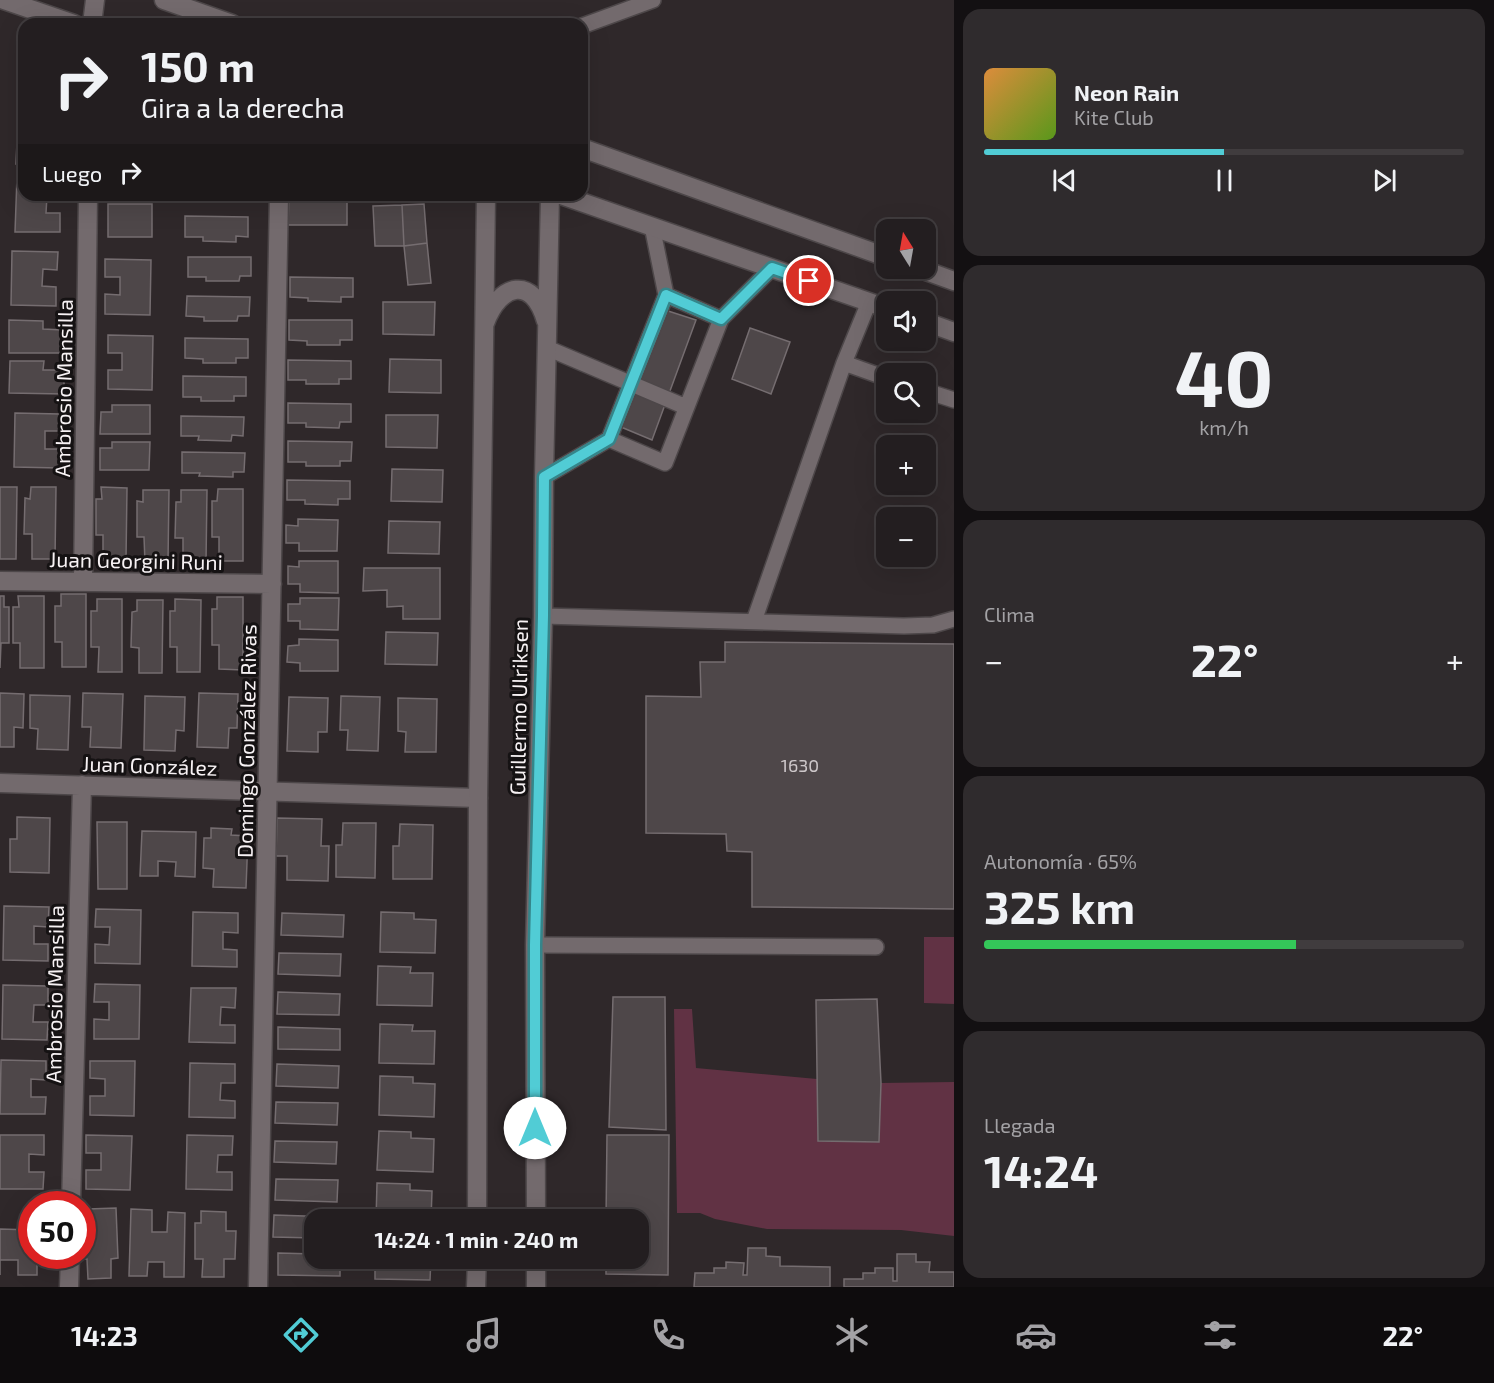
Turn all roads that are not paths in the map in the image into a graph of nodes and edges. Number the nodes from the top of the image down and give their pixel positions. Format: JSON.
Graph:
{"nodes":[{"id":1,"x":4,"y":0,"type":"edge"},
{"id":2,"x":95,"y":0,"type":"edge"},
{"id":3,"x":164,"y":0,"type":"edge"},
{"id":4,"x":653,"y":0,"type":"edge"},
{"id":5,"x":56,"y":18,"type":"edge"},
{"id":6,"x":93,"y":18,"type":"edge"},
{"id":7,"x":215,"y":18,"type":"edge"},
{"id":8,"x":588,"y":24,"type":"edge"},
{"id":9,"x":588,"y":150,"type":"edge"},
{"id":10,"x":88,"y":201,"type":"edge"},
{"id":11,"x":279,"y":201,"type":"edge"},
{"id":12,"x":486,"y":201,"type":"edge"},
{"id":13,"x":550,"y":201,"type":"edge"},
{"id":14,"x":579,"y":201,"type":"edge"},
{"id":15,"x":652,"y":226,"type":"junction"},
{"id":16,"x":876,"y":253,"type":"edge"},
{"id":17,"x":772,"y":268,"type":"junction"},
{"id":18,"x":936,"y":274,"type":"edge"},
{"id":19,"x":954,"y":281,"type":"edge"},
{"id":20,"x":666,"y":295,"type":"junction"},
{"id":21,"x":868,"y":302,"type":"junction"},
{"id":22,"x":876,"y":305,"type":"edge"},
{"id":23,"x":721,"y":319,"type":"junction"},
{"id":24,"x":547,"y":325,"type":"junction"},
{"id":25,"x":484,"y":326,"type":"junction"},
{"id":26,"x":936,"y":326,"type":"edge"},
{"id":27,"x":954,"y":332,"type":"edge"},
{"id":28,"x":546,"y":348,"type":"junction"},
{"id":29,"x":844,"y":363,"type":"junction"},
{"id":30,"x":876,"y":374,"type":"edge"},
{"id":31,"x":630,"y":383,"type":"junction"},
{"id":32,"x":936,"y":394,"type":"edge"},
{"id":33,"x":954,"y":400,"type":"edge"},
{"id":34,"x":686,"y":407,"type":"junction"},
{"id":35,"x":609,"y":439,"type":"junction"},
{"id":36,"x":544,"y":477,"type":"junction"},
{"id":37,"x":0,"y":581,"type":"edge"},
{"id":38,"x":83,"y":582,"type":"junction"},
{"id":39,"x":272,"y":584,"type":"junction"},
{"id":40,"x":543,"y":616,"type":"junction"},
{"id":41,"x":954,"y":619,"type":"edge"},
{"id":42,"x":754,"y":621,"type":"junction"},
{"id":43,"x":0,"y":783,"type":"edge"},
{"id":44,"x":82,"y":785,"type":"junction"},
{"id":45,"x":267,"y":791,"type":"junction"},
{"id":46,"x":478,"y":798,"type":"junction"},
{"id":47,"x":535,"y":945,"type":"junction"},
{"id":48,"x":876,"y":947,"type":"dead end"},
{"id":49,"x":71,"y":1191,"type":"edge"},
{"id":50,"x":477,"y":1209,"type":"edge"},
{"id":51,"x":536,"y":1209,"type":"edge"},
{"id":52,"x":70,"y":1269,"type":"edge"},
{"id":53,"x":477,"y":1269,"type":"edge"},
{"id":54,"x":536,"y":1269,"type":"edge"},
{"id":55,"x":69,"y":1287,"type":"edge"},
{"id":56,"x":258,"y":1287,"type":"edge"},
{"id":57,"x":476,"y":1287,"type":"edge"},
{"id":58,"x":536,"y":1287,"type":"edge"}],
"edges":[{"from":1,"to":5,"type":"main road"},
{"from":2,"to":6,"type":"main road"},
{"from":3,"to":7,"type":"main road"},
{"from":4,"to":8,"type":"lane"},
{"from":9,"to":16,"type":"main road"},
{"from":10,"to":38,"type":"main road","name":"Ambrosio Mansilla"},
{"from":11,"to":39,"type":"main road","name":"Domingo González Rivas"},
{"from":12,"to":25,"type":"main road","name":"Guillermo Ulriksen"},
{"from":13,"to":24,"type":"main road","name":"Guillermo Ulriksen"},
{"from":14,"to":15,"type":"main road"},
{"from":15,"to":17,"type":"main road"},
{"from":15,"to":20,"type":"lane"},
{"from":17,"to":21,"type":"main road"},
{"from":17,"to":23,"type":"lane"},
{"from":18,"to":19,"type":"main road"},
{"from":20,"to":23,"type":"lane"},
{"from":20,"to":31,"type":"lane"},
{"from":21,"to":22,"type":"main road"},
{"from":21,"to":29,"type":"lane"},
{"from":23,"to":34,"type":"lane"},
{"from":24,"to":25,"type":"main road"},
{"from":24,"to":28,"type":"main road","name":"Guillermo Ulriksen"},
{"from":25,"to":46,"type":"main road","name":"Guillermo Ulriksen"},
{"from":26,"to":27,"type":"main road"},
{"from":28,"to":31,"type":"lane"},
{"from":28,"to":36,"type":"main road","name":"Guillermo Ulriksen"},
{"from":29,"to":30,"type":"lane"},
{"from":29,"to":42,"type":"lane"},
{"from":31,"to":34,"type":"lane"},
{"from":31,"to":35,"type":"lane"},
{"from":32,"to":33,"type":"lane"},
{"from":34,"to":35,"type":"lane"},
{"from":35,"to":36,"type":"lane"},
{"from":36,"to":40,"type":"main road","name":"Guillermo Ulriksen"},
{"from":37,"to":38,"type":"main road","name":"Juan Georgini Runi"},
{"from":38,"to":39,"type":"main road","name":"Juan Georgini Runi"},
{"from":39,"to":45,"type":"main road","name":"Domingo González Rivas"},
{"from":40,"to":42,"type":"lane"},
{"from":40,"to":47,"type":"main road","name":"Guillermo Ulriksen"},
{"from":41,"to":42,"type":"lane"},
{"from":43,"to":44,"type":"main road","name":"Juan González"},
{"from":44,"to":45,"type":"main road","name":"Juan González"},
{"from":44,"to":49,"type":"main road","name":"Ambrosio Mansilla"},
{"from":45,"to":46,"type":"main road","name":"Juan González"},
{"from":45,"to":56,"type":"main road","name":"Domingo González Rivas"},
{"from":46,"to":50,"type":"main road","name":"Guillermo Ulriksen"},
{"from":47,"to":48,"type":"lane"},
{"from":47,"to":51,"type":"main road","name":"Guillermo Ulriksen"},
{"from":52,"to":55,"type":"main road"},
{"from":53,"to":57,"type":"main road"},
{"from":54,"to":58,"type":"main road"}]}
